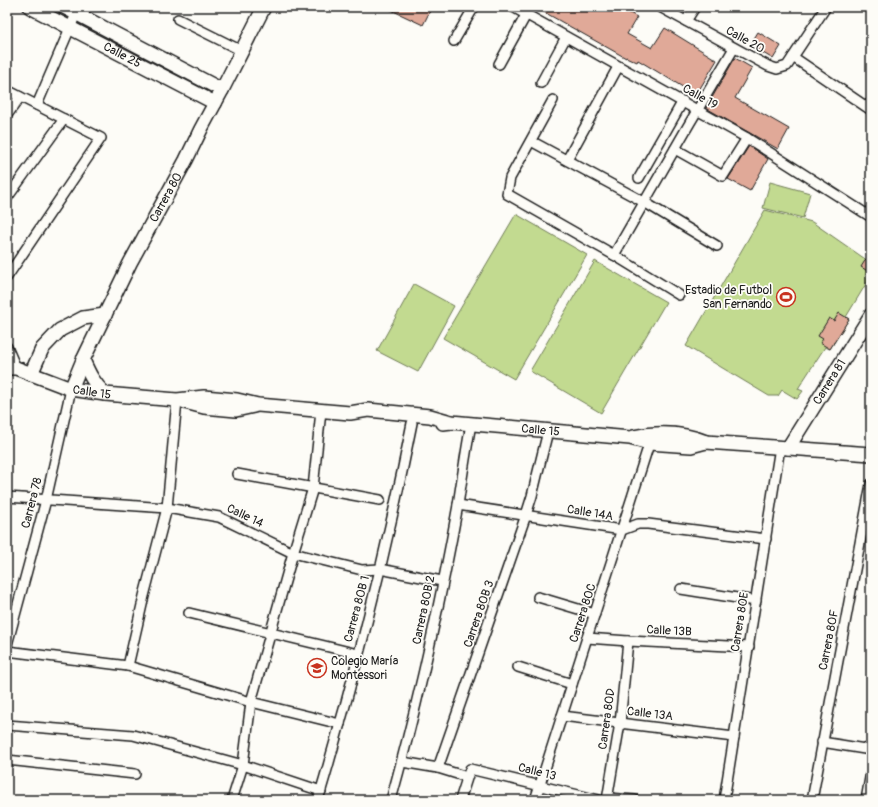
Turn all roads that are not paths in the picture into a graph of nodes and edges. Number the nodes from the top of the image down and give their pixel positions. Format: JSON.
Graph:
{"nodes":[{"id":1,"x":30,"y":7,"type":"edge"},
{"id":2,"x":64,"y":7,"type":"edge"},
{"id":3,"x":474,"y":7,"type":"edge"},
{"id":4,"x":513,"y":7,"type":"edge"},
{"id":5,"x":660,"y":7,"type":"edge"},
{"id":6,"x":695,"y":7,"type":"edge"},
{"id":7,"x":826,"y":7,"type":"edge"},
{"id":8,"x":262,"y":8,"type":"edge"},
{"id":9,"x":77,"y":10,"type":"edge"},
{"id":10,"x":526,"y":14,"type":"junction"},
{"id":11,"x":178,"y":19,"type":"dead end"},
{"id":12,"x":686,"y":21,"type":"junction"},
{"id":13,"x":70,"y":27,"type":"junction"},
{"id":14,"x":566,"y":38,"type":"junction"},
{"id":15,"x":454,"y":41,"type":"dead end"},
{"id":16,"x":734,"y":48,"type":"junction"},
{"id":17,"x":242,"y":51,"type":"junction"},
{"id":18,"x":793,"y":57,"type":"junction"},
{"id":19,"x":499,"y":64,"type":"dead end"},
{"id":20,"x":618,"y":67,"type":"junction"},
{"id":21,"x":541,"y":83,"type":"dead end"},
{"id":22,"x":7,"y":90,"type":"edge"},
{"id":23,"x":222,"y":90,"type":"junction"},
{"id":24,"x":20,"y":97,"type":"junction"},
{"id":25,"x":553,"y":100,"type":"dead end"},
{"id":26,"x":683,"y":101,"type":"junction"},
{"id":27,"x":215,"y":103,"type":"junction"},
{"id":28,"x":37,"y":105,"type":"junction"},
{"id":29,"x":698,"y":110,"type":"junction"},
{"id":30,"x":871,"y":110,"type":"edge"},
{"id":31,"x":7,"y":115,"type":"edge"},
{"id":32,"x":64,"y":119,"type":"junction"},
{"id":33,"x":747,"y":138,"type":"junction"},
{"id":34,"x":531,"y":141,"type":"junction"},
{"id":35,"x":675,"y":149,"type":"junction"},
{"id":36,"x":567,"y":160,"type":"junction"},
{"id":37,"x":639,"y":178,"type":"dead end"},
{"id":38,"x":7,"y":198,"type":"edge"},
{"id":39,"x":644,"y":202,"type":"junction"},
{"id":40,"x":871,"y":217,"type":"edge"},
{"id":41,"x":717,"y":246,"type":"dead end"},
{"id":42,"x":614,"y":255,"type":"junction"},
{"id":43,"x":7,"y":276,"type":"edge"},
{"id":44,"x":679,"y":295,"type":"dead end"},
{"id":45,"x":105,"y":315,"type":"junction"},
{"id":46,"x":871,"y":316,"type":"edge"},
{"id":47,"x":7,"y":347,"type":"edge"},
{"id":48,"x":83,"y":360,"type":"junction"},
{"id":49,"x":12,"y":368,"type":"edge"},
{"id":50,"x":31,"y":374,"type":"junction"},
{"id":51,"x":71,"y":389,"type":"junction"},
{"id":52,"x":105,"y":394,"type":"junction"},
{"id":53,"x":179,"y":400,"type":"junction"},
{"id":54,"x":321,"y":411,"type":"junction"},
{"id":55,"x":350,"y":413,"type":"junction"},
{"id":56,"x":452,"y":422,"type":"junction"},
{"id":57,"x":412,"y":423,"type":"junction"},
{"id":58,"x":471,"y":424,"type":"junction"},
{"id":59,"x":548,"y":431,"type":"junction"},
{"id":60,"x":651,"y":438,"type":"junction"},
{"id":61,"x":784,"y":448,"type":"junction"},
{"id":62,"x":871,"y":454,"type":"edge"},
{"id":63,"x":237,"y":474,"type":"dead end"},
{"id":64,"x":871,"y":484,"type":"edge"},
{"id":65,"x":313,"y":488,"type":"junction"},
{"id":66,"x":7,"y":497,"type":"edge"},
{"id":67,"x":46,"y":500,"type":"junction"},
{"id":68,"x":380,"y":500,"type":"dead end"},
{"id":69,"x":458,"y":504,"type":"junction"},
{"id":70,"x":167,"y":508,"type":"junction"},
{"id":71,"x":526,"y":515,"type":"junction"},
{"id":72,"x":622,"y":530,"type":"junction"},
{"id":73,"x":766,"y":539,"type":"junction"},
{"id":74,"x":293,"y":553,"type":"junction"},
{"id":75,"x":380,"y":569,"type":"junction"},
{"id":76,"x":442,"y":582,"type":"junction"},
{"id":77,"x":681,"y":589,"type":"dead end"},
{"id":78,"x":538,"y":596,"type":"dead end"},
{"id":79,"x":756,"y":601,"type":"junction"},
{"id":80,"x":189,"y":613,"type":"dead end"},
{"id":81,"x":595,"y":614,"type":"junction"},
{"id":82,"x":270,"y":633,"type":"junction"},
{"id":83,"x":587,"y":638,"type":"junction"},
{"id":84,"x":628,"y":641,"type":"junction"},
{"id":85,"x":7,"y":645,"type":"edge"},
{"id":86,"x":749,"y":646,"type":"junction"},
{"id":87,"x":7,"y":651,"type":"edge"},
{"id":88,"x":358,"y":654,"type":"junction"},
{"id":89,"x":128,"y":666,"type":"junction"},
{"id":90,"x":518,"y":666,"type":"dead end"},
{"id":91,"x":572,"y":684,"type":"junction"},
{"id":92,"x":251,"y":702,"type":"junction"},
{"id":93,"x":562,"y":716,"type":"junction"},
{"id":94,"x":620,"y":723,"type":"junction"},
{"id":95,"x":7,"y":724,"type":"edge"},
{"id":96,"x":340,"y":724,"type":"junction"},
{"id":97,"x":734,"y":737,"type":"junction"},
{"id":98,"x":822,"y":742,"type":"junction"},
{"id":99,"x":871,"y":750,"type":"edge"},
{"id":100,"x":7,"y":760,"type":"edge"},
{"id":101,"x":402,"y":762,"type":"junction"},
{"id":102,"x":243,"y":765,"type":"junction"},
{"id":103,"x":438,"y":768,"type":"junction"},
{"id":104,"x":871,"y":772,"type":"edge"},
{"id":105,"x":469,"y":773,"type":"junction"},
{"id":106,"x":135,"y":774,"type":"dead end"},
{"id":107,"x":540,"y":785,"type":"junction"},
{"id":108,"x":319,"y":796,"type":"edge"},
{"id":109,"x":604,"y":799,"type":"edge"},
{"id":110,"x":232,"y":800,"type":"edge"},
{"id":111,"x":391,"y":800,"type":"edge"},
{"id":112,"x":460,"y":800,"type":"edge"},
{"id":113,"x":536,"y":800,"type":"edge"},
{"id":114,"x":635,"y":800,"type":"edge"},
{"id":115,"x":724,"y":800,"type":"edge"},
{"id":116,"x":812,"y":800,"type":"edge"},
{"id":117,"x":866,"y":800,"type":"edge"}],
"edges":[{"from":1,"to":13,"type":"street","name":"Calle 25"},
{"from":2,"to":9,"type":"street","name":"Calle 25"},
{"from":3,"to":15,"type":"street"},
{"from":4,"to":10,"type":"street","name":"Calle 19"},
{"from":5,"to":12,"type":"street","name":"Calle 20"},
{"from":6,"to":12,"type":"street"},
{"from":7,"to":18,"type":"street"},
{"from":8,"to":17,"type":"street","name":"Carrera 80"},
{"from":9,"to":13,"type":"street"},
{"from":9,"to":23,"type":"street","name":"Calle 25"},
{"from":10,"to":14,"type":"street","name":"Calle 19"},
{"from":10,"to":19,"type":"street"},
{"from":11,"to":17,"type":"street"},
{"from":12,"to":16,"type":"street","name":"Calle 20"},
{"from":13,"to":27,"type":"street","name":"Calle 25"},
{"from":13,"to":28,"type":"street"},
{"from":14,"to":20,"type":"street","name":"Calle 19"},
{"from":14,"to":21,"type":"street"},
{"from":16,"to":18,"type":"street","name":"Calle 20"},
{"from":16,"to":29,"type":"street"},
{"from":17,"to":23,"type":"street","name":"Carrera 80"},
{"from":18,"to":30,"type":"street"},
{"from":20,"to":26,"type":"street","name":"Calle 19"},
{"from":20,"to":36,"type":"street"},
{"from":22,"to":24,"type":"street"},
{"from":23,"to":27,"type":"street","name":"Carrera 80"},
{"from":24,"to":28,"type":"street"},
{"from":24,"to":31,"type":"street"},
{"from":25,"to":34,"type":"street"},
{"from":26,"to":29,"type":"street","name":"Calle 19"},
{"from":26,"to":37,"type":"street"},
{"from":27,"to":45,"type":"street","name":"Carrera 80"},
{"from":28,"to":32,"type":"street"},
{"from":29,"to":33,"type":"street","name":"Calle 19"},
{"from":29,"to":35,"type":"street"},
{"from":32,"to":38,"type":"street"},
{"from":32,"to":43,"type":"street"},
{"from":33,"to":35,"type":"street"},
{"from":33,"to":40,"type":"street","name":"Calle 19"},
{"from":34,"to":36,"type":"street"},
{"from":34,"to":42,"type":"street"},
{"from":35,"to":39,"type":"street"},
{"from":36,"to":39,"type":"street"},
{"from":39,"to":41,"type":"street"},
{"from":39,"to":42,"type":"street"},
{"from":42,"to":44,"type":"street"},
{"from":45,"to":48,"type":"street","name":"Carrera 80"},
{"from":45,"to":50,"type":"street"},
{"from":46,"to":61,"type":"street","name":"Carrera 81"},
{"from":47,"to":49,"type":"street"},
{"from":48,"to":51,"type":"street","name":"Carrera 80"},
{"from":48,"to":52,"type":"street"},
{"from":49,"to":50,"type":"street","name":"Calle 15"},
{"from":50,"to":51,"type":"street","name":"Calle 15"},
{"from":51,"to":52,"type":"street","name":"Calle 15"},
{"from":51,"to":67,"type":"street","name":"Carrera 78"},
{"from":52,"to":53,"type":"street","name":"Calle 15"},
{"from":53,"to":54,"type":"street","name":"Calle 15"},
{"from":53,"to":70,"type":"street"},
{"from":54,"to":55,"type":"street","name":"Calle 15"},
{"from":54,"to":65,"type":"street"},
{"from":55,"to":56,"type":"street","name":"Calle 15"},
{"from":55,"to":57,"type":"street","name":"Calle 15"},
{"from":56,"to":57,"type":"street","name":"Calle 15"},
{"from":56,"to":58,"type":"street","name":"Calle 15"},
{"from":57,"to":75,"type":"street","name":"Carrera 80B 1"},
{"from":58,"to":59,"type":"street","name":"Calle 15"},
{"from":58,"to":69,"type":"street","name":"Carrera 80B 2"},
{"from":59,"to":60,"type":"street","name":"Calle 15"},
{"from":59,"to":71,"type":"street","name":"Carrera 80B 3"},
{"from":60,"to":61,"type":"street","name":"Calle 15"},
{"from":60,"to":72,"type":"street","name":"Carrera 80C"},
{"from":61,"to":62,"type":"street","name":"Calle 15"},
{"from":61,"to":73,"type":"street","name":"Carrera 80E"},
{"from":63,"to":65,"type":"street"},
{"from":64,"to":98,"type":"street","name":"Carrera 80F"},
{"from":65,"to":68,"type":"street"},
{"from":65,"to":74,"type":"street"},
{"from":66,"to":67,"type":"street","name":"Calle 14"},
{"from":67,"to":70,"type":"street","name":"Calle 14"},
{"from":67,"to":85,"type":"street","name":"Carrera 78"},
{"from":69,"to":71,"type":"street","name":"Calle 14A"},
{"from":69,"to":76,"type":"street","name":"Carrera 80B 2"},
{"from":70,"to":74,"type":"street","name":"Calle 14"},
{"from":70,"to":89,"type":"street"},
{"from":71,"to":72,"type":"street","name":"Calle 14A"},
{"from":71,"to":103,"type":"street","name":"Carrera 80B 3"},
{"from":72,"to":73,"type":"street","name":"Calle 14A"},
{"from":72,"to":81,"type":"street","name":"Carrera 80C"},
{"from":73,"to":79,"type":"street","name":"Carrera 80E"},
{"from":74,"to":75,"type":"street","name":"Calle 14"},
{"from":74,"to":82,"type":"street"},
{"from":75,"to":76,"type":"street","name":"Calle 14"},
{"from":75,"to":88,"type":"street","name":"Carrera 80B 1"},
{"from":76,"to":101,"type":"street","name":"Carrera 80B 2"},
{"from":77,"to":79,"type":"street"},
{"from":78,"to":81,"type":"street"},
{"from":79,"to":86,"type":"street","name":"Carrera 80E"},
{"from":80,"to":82,"type":"street"},
{"from":81,"to":83,"type":"street","name":"Carrera 80C"},
{"from":82,"to":88,"type":"street"},
{"from":82,"to":92,"type":"street"},
{"from":83,"to":84,"type":"street","name":"Calle 13B"},
{"from":83,"to":91,"type":"street","name":"Carrera 80C"},
{"from":84,"to":86,"type":"street","name":"Calle 13B"},
{"from":84,"to":94,"type":"street","name":"Carrera 80D"},
{"from":86,"to":97,"type":"street","name":"Carrera 80E"},
{"from":87,"to":89,"type":"street"},
{"from":88,"to":96,"type":"street","name":"Carrera 80B 1"},
{"from":89,"to":92,"type":"street"},
{"from":90,"to":91,"type":"street"},
{"from":91,"to":93,"type":"street","name":"Carrera 80C"},
{"from":92,"to":96,"type":"street"},
{"from":92,"to":102,"type":"street"},
{"from":93,"to":94,"type":"street","name":"Calle 13A"},
{"from":93,"to":107,"type":"street","name":"Carrera 80C"},
{"from":94,"to":97,"type":"street","name":"Calle 13A"},
{"from":94,"to":109,"type":"street","name":"Carrera 80D"},
{"from":95,"to":102,"type":"street"},
{"from":96,"to":108,"type":"street","name":"Carrera 80B 1"},
{"from":97,"to":115,"type":"street","name":"Carrera 80E"},
{"from":98,"to":99,"type":"street"},
{"from":98,"to":116,"type":"street","name":"Carrera 80F"},
{"from":100,"to":106,"type":"street"},
{"from":101,"to":103,"type":"street"},
{"from":101,"to":111,"type":"street","name":"Carrera 80B 2"},
{"from":102,"to":108,"type":"street"},
{"from":102,"to":110,"type":"street"},
{"from":103,"to":105,"type":"street","name":"Calle 13"},
{"from":104,"to":117,"type":"street"},
{"from":105,"to":107,"type":"street","name":"Calle 13"},
{"from":105,"to":112,"type":"street"},
{"from":107,"to":109,"type":"street","name":"Calle 13"},
{"from":107,"to":113,"type":"street","name":"Carrera 80C"},
{"from":109,"to":114,"type":"street","name":"Calle 13"}]}
